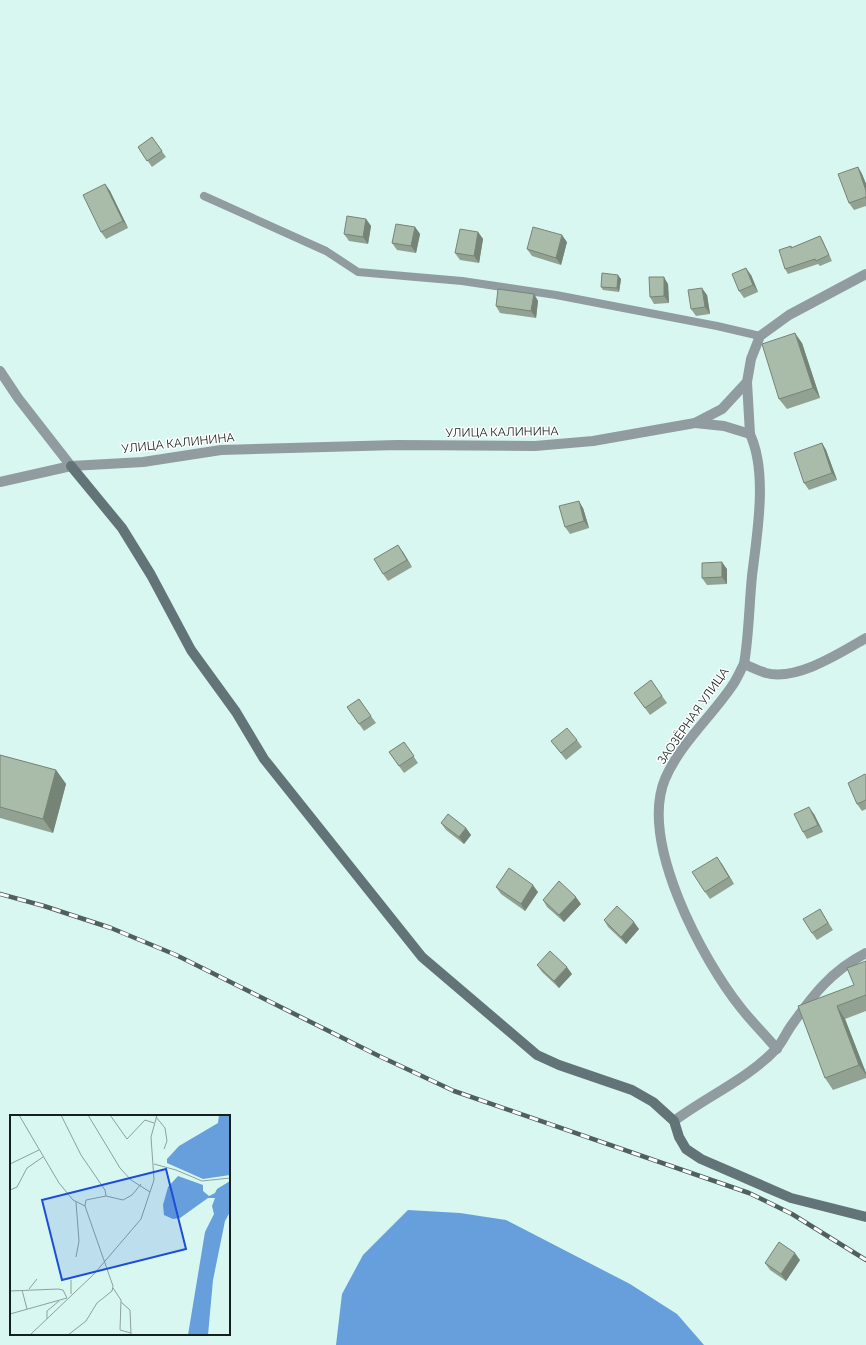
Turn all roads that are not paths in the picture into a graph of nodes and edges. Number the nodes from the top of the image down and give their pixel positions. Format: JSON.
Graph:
{"nodes":[{"id":1,"x":204,"y":196,"type":"dead end"},
{"id":2,"x":866,"y":274,"type":"edge"},
{"id":3,"x":760,"y":336,"type":"junction"},
{"id":4,"x":0,"y":371,"type":"edge"},
{"id":5,"x":746,"y":382,"type":"junction"},
{"id":6,"x":695,"y":423,"type":"junction"},
{"id":7,"x":750,"y":434,"type":"junction"},
{"id":8,"x":71,"y":466,"type":"junction"},
{"id":9,"x":0,"y":482,"type":"edge"},
{"id":10,"x":866,"y":638,"type":"edge"},
{"id":11,"x":744,"y":664,"type":"junction"},
{"id":12,"x":866,"y":953,"type":"edge"},
{"id":13,"x":777,"y":1049,"type":"junction"},
{"id":14,"x":674,"y":1121,"type":"junction"},
{"id":15,"x":866,"y":1217,"type":"edge"}],
"edges":[{"from":1,"to":3,"type":"lane"},
{"from":2,"to":3,"type":"street"},
{"from":3,"to":5,"type":"street","name":"УЛИЦА КАЛИНИНА"},
{"from":4,"to":8,"type":"street"},
{"from":5,"to":6,"type":"street","name":"УЛИЦА КАЛИНИНА"},
{"from":5,"to":7,"type":"street"},
{"from":6,"to":7,"type":"street"},
{"from":6,"to":8,"type":"street","name":"УЛИЦА КАЛИНИНА"},
{"from":7,"to":11,"type":"street"},
{"from":8,"to":9,"type":"street","name":"УЛИЦА КАЛИНИНА"},
{"from":8,"to":14,"type":"street"},
{"from":10,"to":11,"type":"street","name":"ЗАОЗЁРНАЯ УЛИЦА"},
{"from":11,"to":13,"type":"street","name":"ЗАОЗЁРНАЯ УЛИЦА"},
{"from":12,"to":13,"type":"street"},
{"from":13,"to":14,"type":"street"},
{"from":14,"to":15,"type":"street"}]}
